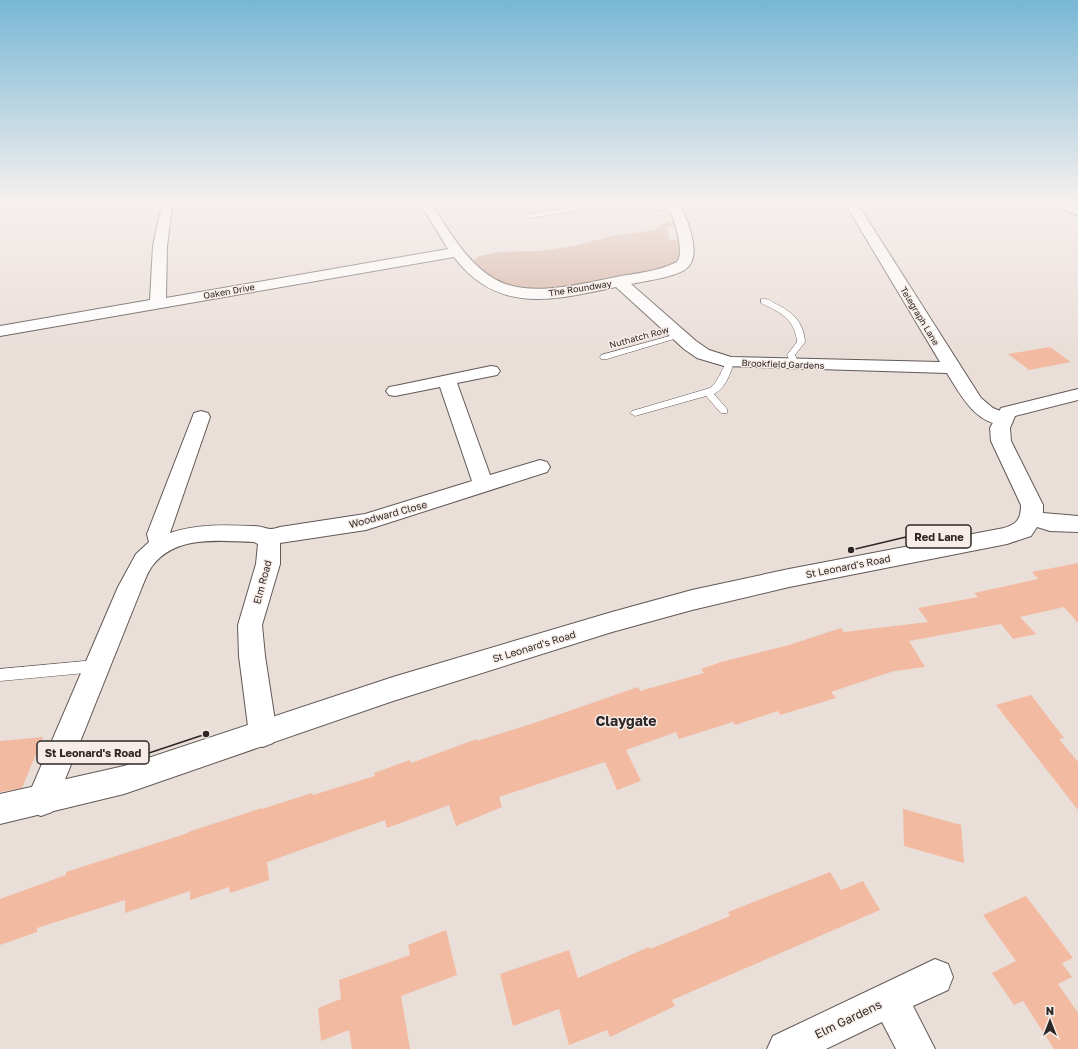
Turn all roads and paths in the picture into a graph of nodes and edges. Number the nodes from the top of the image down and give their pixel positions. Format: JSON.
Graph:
{"nodes":[{"id":1,"x":160,"y":249,"type":"edge"},
{"id":2,"x":456,"y":249,"type":"edge"},
{"id":3,"x":687,"y":249,"type":"edge"},
{"id":4,"x":879,"y":249,"type":"edge"},
{"id":5,"x":458,"y":252,"type":"junction"},
{"id":6,"x":618,"y":281,"type":"junction"},
{"id":7,"x":764,"y":301,"type":"dead end"},
{"id":8,"x":158,"y":303,"type":"junction"},
{"id":9,"x":0,"y":331,"type":"edge"},
{"id":10,"x":680,"y":336,"type":"junction"},
{"id":11,"x":604,"y":356,"type":"dead end"},
{"id":12,"x":730,"y":362,"type":"junction"},
{"id":13,"x":795,"y":364,"type":"junction"},
{"id":14,"x":952,"y":368,"type":"junction"},
{"id":15,"x":491,"y":371,"type":"dead end"},
{"id":16,"x":447,"y":380,"type":"junction"},
{"id":17,"x":395,"y":391,"type":"dead end"},
{"id":18,"x":708,"y":393,"type":"junction"},
{"id":19,"x":1078,"y":394,"type":"edge"},
{"id":20,"x":724,"y":411,"type":"dead end"},
{"id":21,"x":634,"y":413,"type":"dead end"},
{"id":22,"x":201,"y":417,"type":"dead end"},
{"id":23,"x":1003,"y":419,"type":"junction"},
{"id":24,"x":540,"y":467,"type":"dead end"},
{"id":25,"x":483,"y":484,"type":"junction"},
{"id":26,"x":1032,"y":518,"type":"junction"},
{"id":27,"x":1074,"y":528,"type":"edge"},
{"id":28,"x":267,"y":539,"type":"junction"},
{"id":29,"x":160,"y":544,"type":"junction"},
{"id":30,"x":96,"y":666,"type":"junction"},
{"id":31,"x":0,"y":675,"type":"edge"},
{"id":32,"x":263,"y":734,"type":"junction"},
{"id":33,"x":41,"y":801,"type":"junction"},
{"id":34,"x":0,"y":809,"type":"edge"},
{"id":35,"x":935,"y":977,"type":"dead end"},
{"id":36,"x":889,"y":999,"type":"junction"},
{"id":37,"x":786,"y":1049,"type":"edge"},
{"id":38,"x":916,"y":1049,"type":"edge"}],
"edges":[{"from":1,"to":8,"type":"street"},
{"from":2,"to":5,"type":"street","name":"The Roundway"},
{"from":3,"to":6,"type":"street","name":"The Roundway"},
{"from":4,"to":14,"type":"street","name":"Telegraph Lane"},
{"from":5,"to":6,"type":"street","name":"The Roundway"},
{"from":5,"to":8,"type":"street","name":"Oaken Drive"},
{"from":6,"to":10,"type":"street","name":"Brookfield Gardens"},
{"from":7,"to":13,"type":"lane"},
{"from":8,"to":9,"type":"street","name":"Oaken Drive"},
{"from":10,"to":11,"type":"lane","name":"Nuthatch Row"},
{"from":10,"to":12,"type":"street","name":"Brookfield Gardens"},
{"from":12,"to":13,"type":"street","name":"Brookfield Gardens"},
{"from":12,"to":18,"type":"lane"},
{"from":13,"to":14,"type":"street","name":"Brookfield Gardens"},
{"from":14,"to":23,"type":"street","name":"Telegraph Lane"},
{"from":15,"to":16,"type":"street"},
{"from":16,"to":17,"type":"street"},
{"from":16,"to":25,"type":"street"},
{"from":18,"to":20,"type":"lane"},
{"from":18,"to":21,"type":"lane"},
{"from":19,"to":23,"type":"street"},
{"from":22,"to":29,"type":"street"},
{"from":23,"to":26,"type":"street"},
{"from":24,"to":25,"type":"street","name":"Woodward Close"},
{"from":25,"to":28,"type":"street","name":"Woodward Close"},
{"from":26,"to":27,"type":"street"},
{"from":26,"to":32,"type":"street","name":"St Leonard's Road"},
{"from":28,"to":29,"type":"street"},
{"from":28,"to":32,"type":"street","name":"Elm Road"},
{"from":29,"to":30,"type":"street"},
{"from":30,"to":31,"type":"lane"},
{"from":30,"to":33,"type":"street"},
{"from":32,"to":33,"type":"street","name":"St Leonard's Road"},
{"from":33,"to":34,"type":"street","name":"St Leonard's Road"},
{"from":35,"to":36,"type":"street","name":"Elm Gardens"},
{"from":36,"to":37,"type":"street","name":"Elm Gardens"},
{"from":36,"to":38,"type":"street","name":"Elm Gardens"}]}
